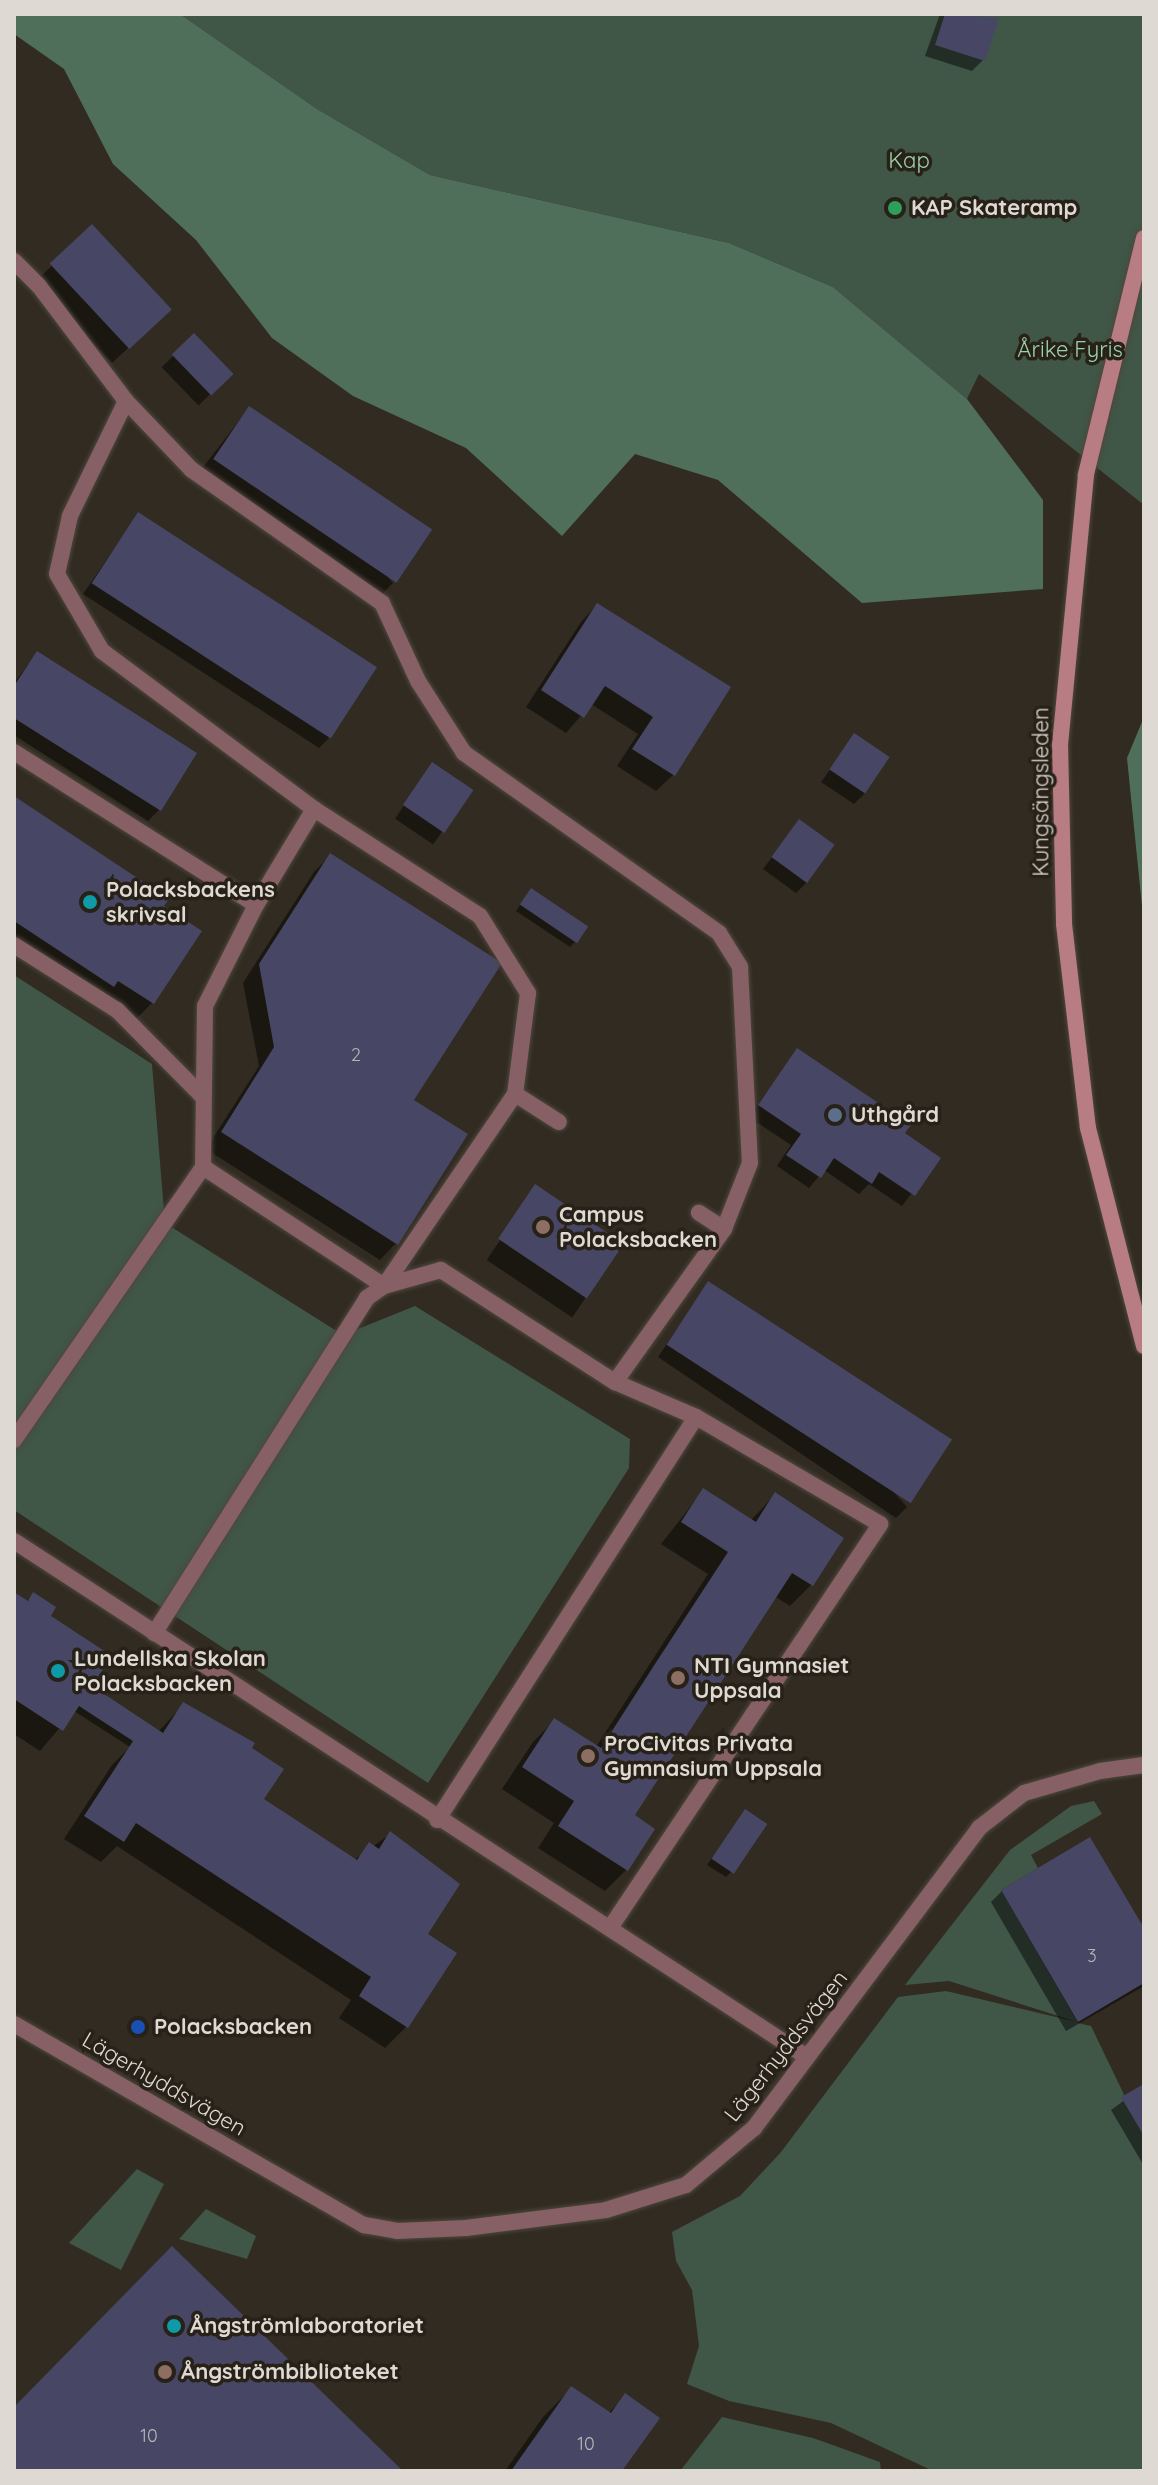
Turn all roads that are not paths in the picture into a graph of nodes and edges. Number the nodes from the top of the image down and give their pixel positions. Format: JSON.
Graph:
{"nodes":[{"id":1,"x":1144,"y":238,"type":"edge"},
{"id":2,"x":14,"y":261,"type":"edge"},
{"id":3,"x":126,"y":401,"type":"junction"},
{"id":4,"x":14,"y":752,"type":"edge"},
{"id":5,"x":314,"y":809,"type":"junction"},
{"id":6,"x":256,"y":905,"type":"junction"},
{"id":7,"x":14,"y":945,"type":"edge"},
{"id":8,"x":515,"y":1094,"type":"junction"},
{"id":9,"x":201,"y":1095,"type":"junction"},
{"id":10,"x":559,"y":1122,"type":"dead end"},
{"id":11,"x":203,"y":1167,"type":"junction"},
{"id":12,"x":699,"y":1213,"type":"dead end"},
{"id":13,"x":724,"y":1229,"type":"junction"},
{"id":14,"x":384,"y":1286,"type":"junction"},
{"id":15,"x":1144,"y":1346,"type":"edge"},
{"id":16,"x":615,"y":1382,"type":"junction"},
{"id":17,"x":696,"y":1417,"type":"junction"},
{"id":18,"x":14,"y":1440,"type":"edge"},
{"id":19,"x":14,"y":1541,"type":"edge"},
{"id":20,"x":154,"y":1633,"type":"junction"},
{"id":21,"x":1141,"y":1765,"type":"edge"},
{"id":22,"x":437,"y":1820,"type":"junction"},
{"id":23,"x":610,"y":1928,"type":"junction"},
{"id":24,"x":14,"y":2024,"type":"edge"},
{"id":25,"x":807,"y":2057,"type":"junction"}],
"edges":[{"from":1,"to":15,"type":"main road","name":"Kungsängsleden"},
{"from":2,"to":3,"type":"street"},
{"from":3,"to":5,"type":"street"},
{"from":3,"to":13,"type":"street"},
{"from":4,"to":6,"type":"street"},
{"from":5,"to":6,"type":"street"},
{"from":5,"to":8,"type":"street"},
{"from":6,"to":9,"type":"street"},
{"from":7,"to":9,"type":"street"},
{"from":8,"to":10,"type":"street"},
{"from":8,"to":14,"type":"street"},
{"from":9,"to":11,"type":"street"},
{"from":11,"to":14,"type":"street"},
{"from":11,"to":18,"type":"street"},
{"from":12,"to":13,"type":"street"},
{"from":13,"to":16,"type":"street"},
{"from":14,"to":16,"type":"street"},
{"from":14,"to":20,"type":"street"},
{"from":16,"to":17,"type":"street"},
{"from":17,"to":22,"type":"street"},
{"from":17,"to":23,"type":"street"},
{"from":19,"to":20,"type":"street"},
{"from":20,"to":22,"type":"street"},
{"from":21,"to":25,"type":"street","name":"Lägerhyddsvägen"},
{"from":22,"to":23,"type":"street"},
{"from":23,"to":25,"type":"street"},
{"from":24,"to":25,"type":"street","name":"Lägerhyddsvägen"}]}
